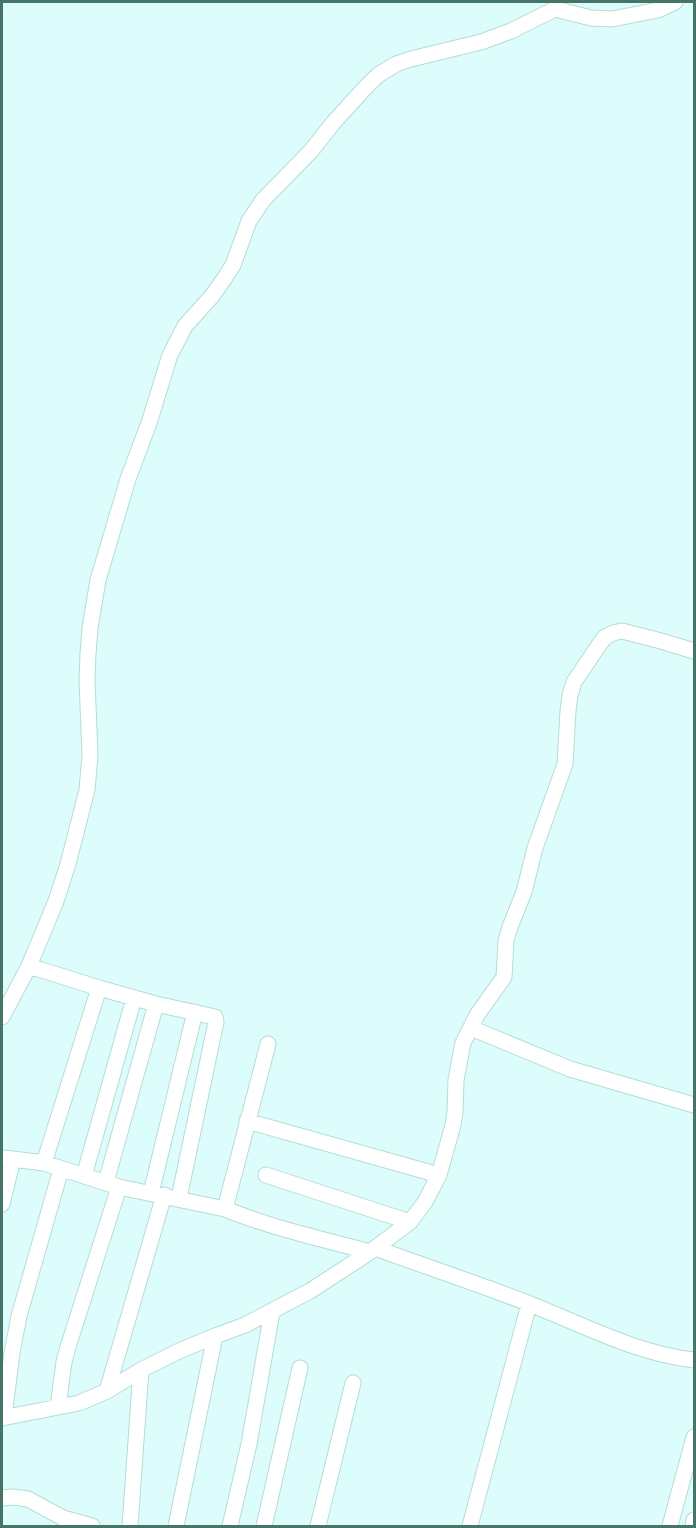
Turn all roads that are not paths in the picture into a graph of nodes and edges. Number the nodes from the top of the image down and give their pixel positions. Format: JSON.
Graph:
{"nodes":[{"id":1,"x":675,"y":2,"type":"edge"},
{"id":2,"x":553,"y":5,"type":"edge"},
{"id":3,"x":694,"y":651,"type":"edge"},
{"id":4,"x":29,"y":966,"type":"junction"},
{"id":5,"x":99,"y":988,"type":"junction"},
{"id":6,"x":134,"y":998,"type":"junction"},
{"id":7,"x":156,"y":1004,"type":"junction"},
{"id":8,"x":195,"y":1012,"type":"junction"},
{"id":9,"x":2,"y":1017,"type":"edge"},
{"id":10,"x":471,"y":1028,"type":"junction"},
{"id":11,"x":268,"y":1044,"type":"dead end"},
{"id":12,"x":694,"y":1105,"type":"edge"},
{"id":13,"x":247,"y":1121,"type":"junction"},
{"id":14,"x":7,"y":1158,"type":"edge"},
{"id":15,"x":44,"y":1163,"type":"junction"},
{"id":16,"x":61,"y":1169,"type":"junction"},
{"id":17,"x":266,"y":1175,"type":"dead end"},
{"id":18,"x":439,"y":1175,"type":"junction"},
{"id":19,"x":84,"y":1176,"type":"junction"},
{"id":20,"x":113,"y":1184,"type":"junction"},
{"id":21,"x":165,"y":1195,"type":"junction"},
{"id":22,"x":2,"y":1203,"type":"edge"},
{"id":23,"x":225,"y":1209,"type":"junction"},
{"id":24,"x":410,"y":1222,"type":"junction"},
{"id":25,"x":373,"y":1250,"type":"junction"},
{"id":26,"x":529,"y":1304,"type":"junction"},
{"id":27,"x":272,"y":1312,"type":"junction"},
{"id":28,"x":215,"y":1336,"type":"junction"},
{"id":29,"x":694,"y":1360,"type":"edge"},
{"id":30,"x":300,"y":1368,"type":"dead end"},
{"id":31,"x":141,"y":1370,"type":"junction"},
{"id":32,"x":353,"y":1383,"type":"dead end"},
{"id":33,"x":107,"y":1391,"type":"junction"},
{"id":34,"x":58,"y":1407,"type":"junction"},
{"id":35,"x":3,"y":1417,"type":"edge"},
{"id":36,"x":694,"y":1437,"type":"edge"},
{"id":37,"x":2,"y":1498,"type":"edge"},
{"id":38,"x":694,"y":1520,"type":"edge"},
{"id":39,"x":92,"y":1527,"type":"edge"},
{"id":40,"x":130,"y":1527,"type":"edge"},
{"id":41,"x":176,"y":1527,"type":"edge"},
{"id":42,"x":230,"y":1527,"type":"edge"},
{"id":43,"x":264,"y":1527,"type":"edge"},
{"id":44,"x":318,"y":1527,"type":"edge"},
{"id":45,"x":470,"y":1527,"type":"edge"},
{"id":46,"x":670,"y":1527,"type":"edge"},
{"id":47,"x":693,"y":1527,"type":"edge"}],
"edges":[{"from":1,"to":2,"type":"street"},
{"from":2,"to":4,"type":"street"},
{"from":3,"to":10,"type":"street"},
{"from":4,"to":5,"type":"street"},
{"from":4,"to":9,"type":"street"},
{"from":5,"to":6,"type":"street"},
{"from":5,"to":15,"type":"street"},
{"from":6,"to":7,"type":"street"},
{"from":6,"to":19,"type":"street"},
{"from":7,"to":8,"type":"street"},
{"from":7,"to":20,"type":"street"},
{"from":8,"to":21,"type":"street"},
{"from":8,"to":21,"type":"street"},
{"from":10,"to":12,"type":"street"},
{"from":10,"to":18,"type":"street"},
{"from":11,"to":13,"type":"street"},
{"from":13,"to":18,"type":"street"},
{"from":13,"to":23,"type":"street"},
{"from":14,"to":15,"type":"street"},
{"from":14,"to":22,"type":"street"},
{"from":15,"to":16,"type":"street"},
{"from":16,"to":19,"type":"street"},
{"from":16,"to":35,"type":"street"},
{"from":17,"to":24,"type":"street"},
{"from":18,"to":24,"type":"street"},
{"from":19,"to":20,"type":"street"},
{"from":20,"to":21,"type":"street"},
{"from":20,"to":34,"type":"street"},
{"from":21,"to":23,"type":"street"},
{"from":21,"to":33,"type":"street"},
{"from":23,"to":25,"type":"street"},
{"from":24,"to":25,"type":"street"},
{"from":25,"to":26,"type":"street"},
{"from":25,"to":27,"type":"street"},
{"from":26,"to":29,"type":"street"},
{"from":26,"to":45,"type":"street"},
{"from":27,"to":28,"type":"street"},
{"from":27,"to":42,"type":"street"},
{"from":28,"to":31,"type":"street"},
{"from":28,"to":41,"type":"street"},
{"from":30,"to":43,"type":"street"},
{"from":31,"to":33,"type":"street"},
{"from":31,"to":40,"type":"street"},
{"from":32,"to":44,"type":"street"},
{"from":33,"to":34,"type":"street"},
{"from":34,"to":35,"type":"street"},
{"from":36,"to":46,"type":"street"},
{"from":37,"to":39,"type":"street"},
{"from":38,"to":47,"type":"street"}]}
